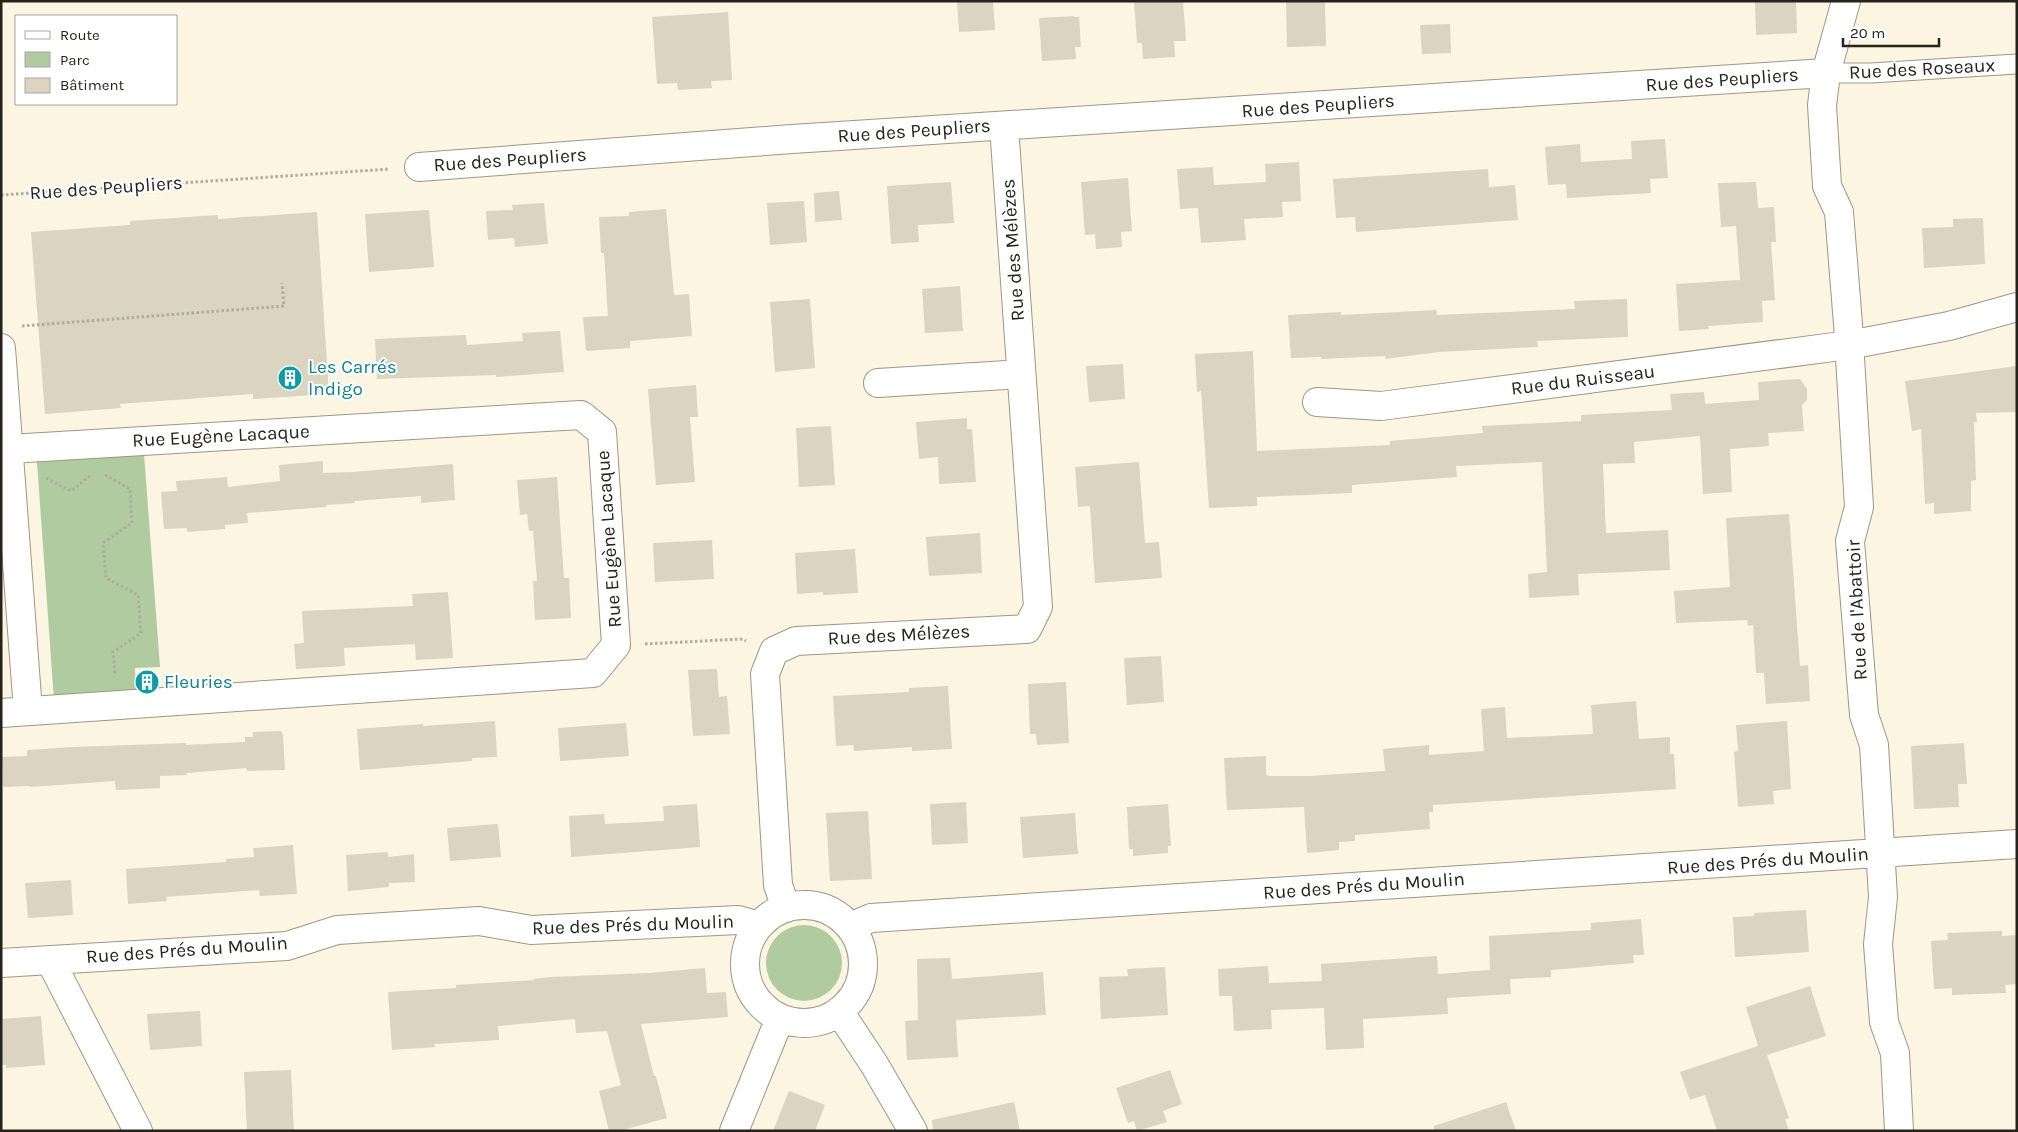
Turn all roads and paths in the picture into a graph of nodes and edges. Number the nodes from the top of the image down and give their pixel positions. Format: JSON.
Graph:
{"nodes":[{"id":1,"x":1846,"y":1,"type":"edge"},
{"id":2,"x":2017,"y":64,"type":"edge"},
{"id":3,"x":1826,"y":73,"type":"junction"},
{"id":4,"x":1004,"y":126,"type":"junction"},
{"id":5,"x":419,"y":167,"type":"joint"},
{"id":6,"x":1,"y":195,"type":"edge"},
{"id":7,"x":282,"y":283,"type":"dead end"},
{"id":8,"x":2017,"y":307,"type":"edge"},
{"id":9,"x":20,"y":326,"type":"dead end"},
{"id":10,"x":1849,"y":346,"type":"junction"},
{"id":11,"x":1,"y":348,"type":"edge"},
{"id":12,"x":1021,"y":374,"type":"junction"},
{"id":13,"x":878,"y":383,"type":"dead end"},
{"id":14,"x":1316,"y":402,"type":"dead end"},
{"id":15,"x":9,"y":449,"type":"junction"},
{"id":16,"x":616,"y":645,"type":"junction"},
{"id":17,"x":774,"y":651,"type":"junction"},
{"id":18,"x":118,"y":706,"type":"junction"},
{"id":19,"x":28,"y":711,"type":"junction"},
{"id":20,"x":1,"y":713,"type":"edge"},
{"id":21,"x":2017,"y":844,"type":"edge"},
{"id":22,"x":1880,"y":854,"type":"junction"},
{"id":23,"x":786,"y":908,"type":"junction"},
{"id":24,"x":759,"y":926,"type":"junction"},
{"id":25,"x":850,"y":927,"type":"junction"},
{"id":26,"x":50,"y":960,"type":"junction"},
{"id":27,"x":1,"y":964,"type":"edge"},
{"id":28,"x":839,"y":1011,"type":"junction"},
{"id":29,"x":780,"y":1018,"type":"junction"},
{"id":30,"x":138,"y":1131,"type":"edge"},
{"id":31,"x":734,"y":1131,"type":"edge"},
{"id":32,"x":913,"y":1131,"type":"edge"},
{"id":33,"x":1898,"y":1131,"type":"edge"}],
"edges":[{"from":1,"to":3,"type":"street","name":"Rue de l'Abattoir"},
{"from":2,"to":3,"type":"lane","name":"Rue des Roseaux"},
{"from":3,"to":4,"type":"street","name":"Rue des Peupliers"},
{"from":3,"to":10,"type":"street","name":"Rue de l'Abattoir"},
{"from":4,"to":5,"type":"street","name":"Rue des Peupliers"},
{"from":4,"to":12,"type":"street","name":"Rue des Mélèzes"},
{"from":5,"to":6,"type":"path","name":"Rue des Peupliers"},
{"from":7,"to":9,"type":"path"},
{"from":8,"to":10,"type":"street","name":"Rue du Ruisseau"},
{"from":10,"to":14,"type":"street","name":"Rue du Ruisseau"},
{"from":10,"to":22,"type":"street","name":"Rue de l'Abattoir"},
{"from":11,"to":15,"type":"street"},
{"from":12,"to":13,"type":"street"},
{"from":12,"to":17,"type":"street","name":"Rue des Mélèzes"},
{"from":15,"to":16,"type":"street","name":"Rue Eugène Lacaque"},
{"from":15,"to":18,"type":"path"},
{"from":15,"to":19,"type":"street"},
{"from":16,"to":17,"type":"path"},
{"from":16,"to":18,"type":"street","name":"Rue Eugène Lacaque"},
{"from":17,"to":23,"type":"street"},
{"from":18,"to":19,"type":"street","name":"Rue Eugène Lacaque"},
{"from":19,"to":20,"type":"street","name":"Rue Eugène Lacaque"},
{"from":21,"to":22,"type":"street","name":"Rue des Prés du Moulin"},
{"from":22,"to":25,"type":"street","name":"Rue des Prés du Moulin"},
{"from":22,"to":33,"type":"street","name":"Rue de l'Abattoir"},
{"from":23,"to":24,"type":"street"},
{"from":23,"to":25,"type":"street"},
{"from":24,"to":26,"type":"street","name":"Rue des Prés du Moulin"},
{"from":24,"to":29,"type":"street"},
{"from":25,"to":28,"type":"street"},
{"from":26,"to":27,"type":"street","name":"Rue des Prés du Moulin"},
{"from":26,"to":30,"type":"street"},
{"from":28,"to":29,"type":"street"},
{"from":28,"to":32,"type":"street"},
{"from":29,"to":31,"type":"street"}]}
